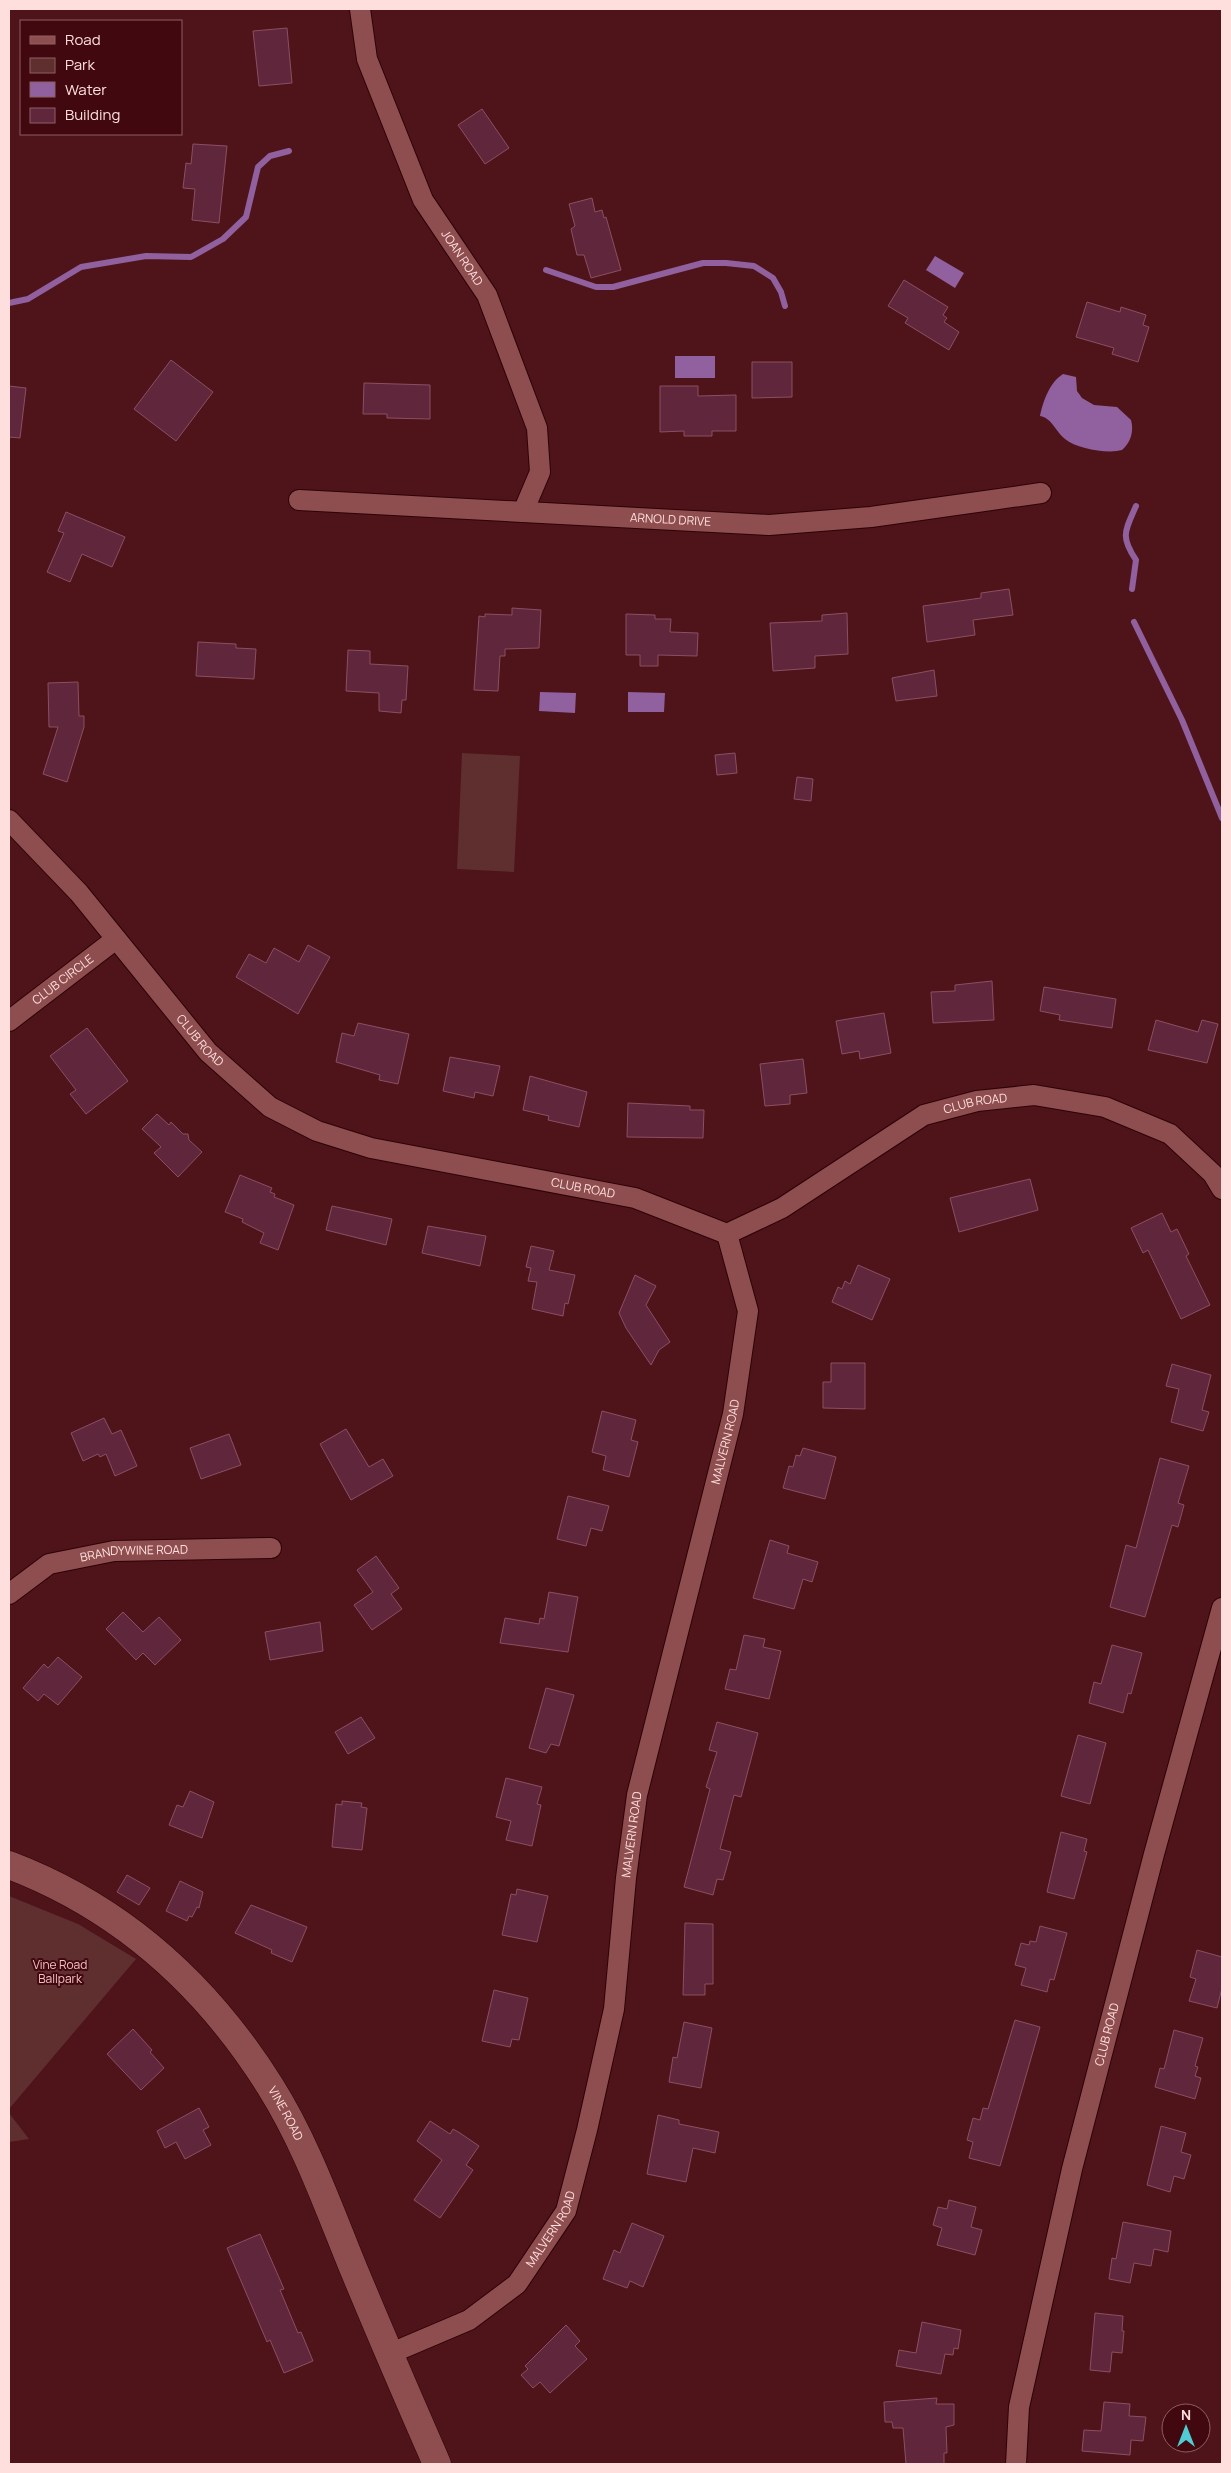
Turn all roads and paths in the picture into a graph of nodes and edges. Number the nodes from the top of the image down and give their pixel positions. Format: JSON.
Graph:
{"nodes":[{"id":1,"x":360,"y":9,"type":"edge"},
{"id":2,"x":1041,"y":493,"type":"dead end"},
{"id":3,"x":299,"y":500,"type":"dead end"},
{"id":4,"x":523,"y":512,"type":"junction"},
{"id":5,"x":9,"y":820,"type":"edge"},
{"id":6,"x":116,"y":939,"type":"junction"},
{"id":7,"x":9,"y":1021,"type":"edge"},
{"id":8,"x":1222,"y":1189,"type":"edge"},
{"id":9,"x":727,"y":1234,"type":"junction"},
{"id":10,"x":271,"y":1548,"type":"dead end"},
{"id":11,"x":9,"y":1594,"type":"edge"},
{"id":12,"x":1222,"y":1608,"type":"edge"},
{"id":13,"x":9,"y":1865,"type":"edge"},
{"id":14,"x":389,"y":2354,"type":"junction"},
{"id":15,"x":437,"y":2464,"type":"edge"},
{"id":16,"x":1016,"y":2464,"type":"edge"}],
"edges":[{"from":1,"to":4,"type":"street","name":"JOAN ROAD"},
{"from":2,"to":4,"type":"street","name":"ARNOLD DRIVE"},
{"from":3,"to":4,"type":"street","name":"ARNOLD DRIVE"},
{"from":5,"to":6,"type":"street","name":"CLUB ROAD"},
{"from":6,"to":7,"type":"street","name":"CLUB CIRCLE"},
{"from":6,"to":9,"type":"street","name":"CLUB ROAD"},
{"from":8,"to":9,"type":"street","name":"CLUB ROAD"},
{"from":9,"to":14,"type":"street","name":"MALVERN ROAD"},
{"from":10,"to":11,"type":"street","name":"BRANDYWINE ROAD"},
{"from":12,"to":16,"type":"street","name":"CLUB ROAD"},
{"from":13,"to":14,"type":"street","name":"VINE ROAD"},
{"from":14,"to":15,"type":"street","name":"VINE ROAD"}]}
